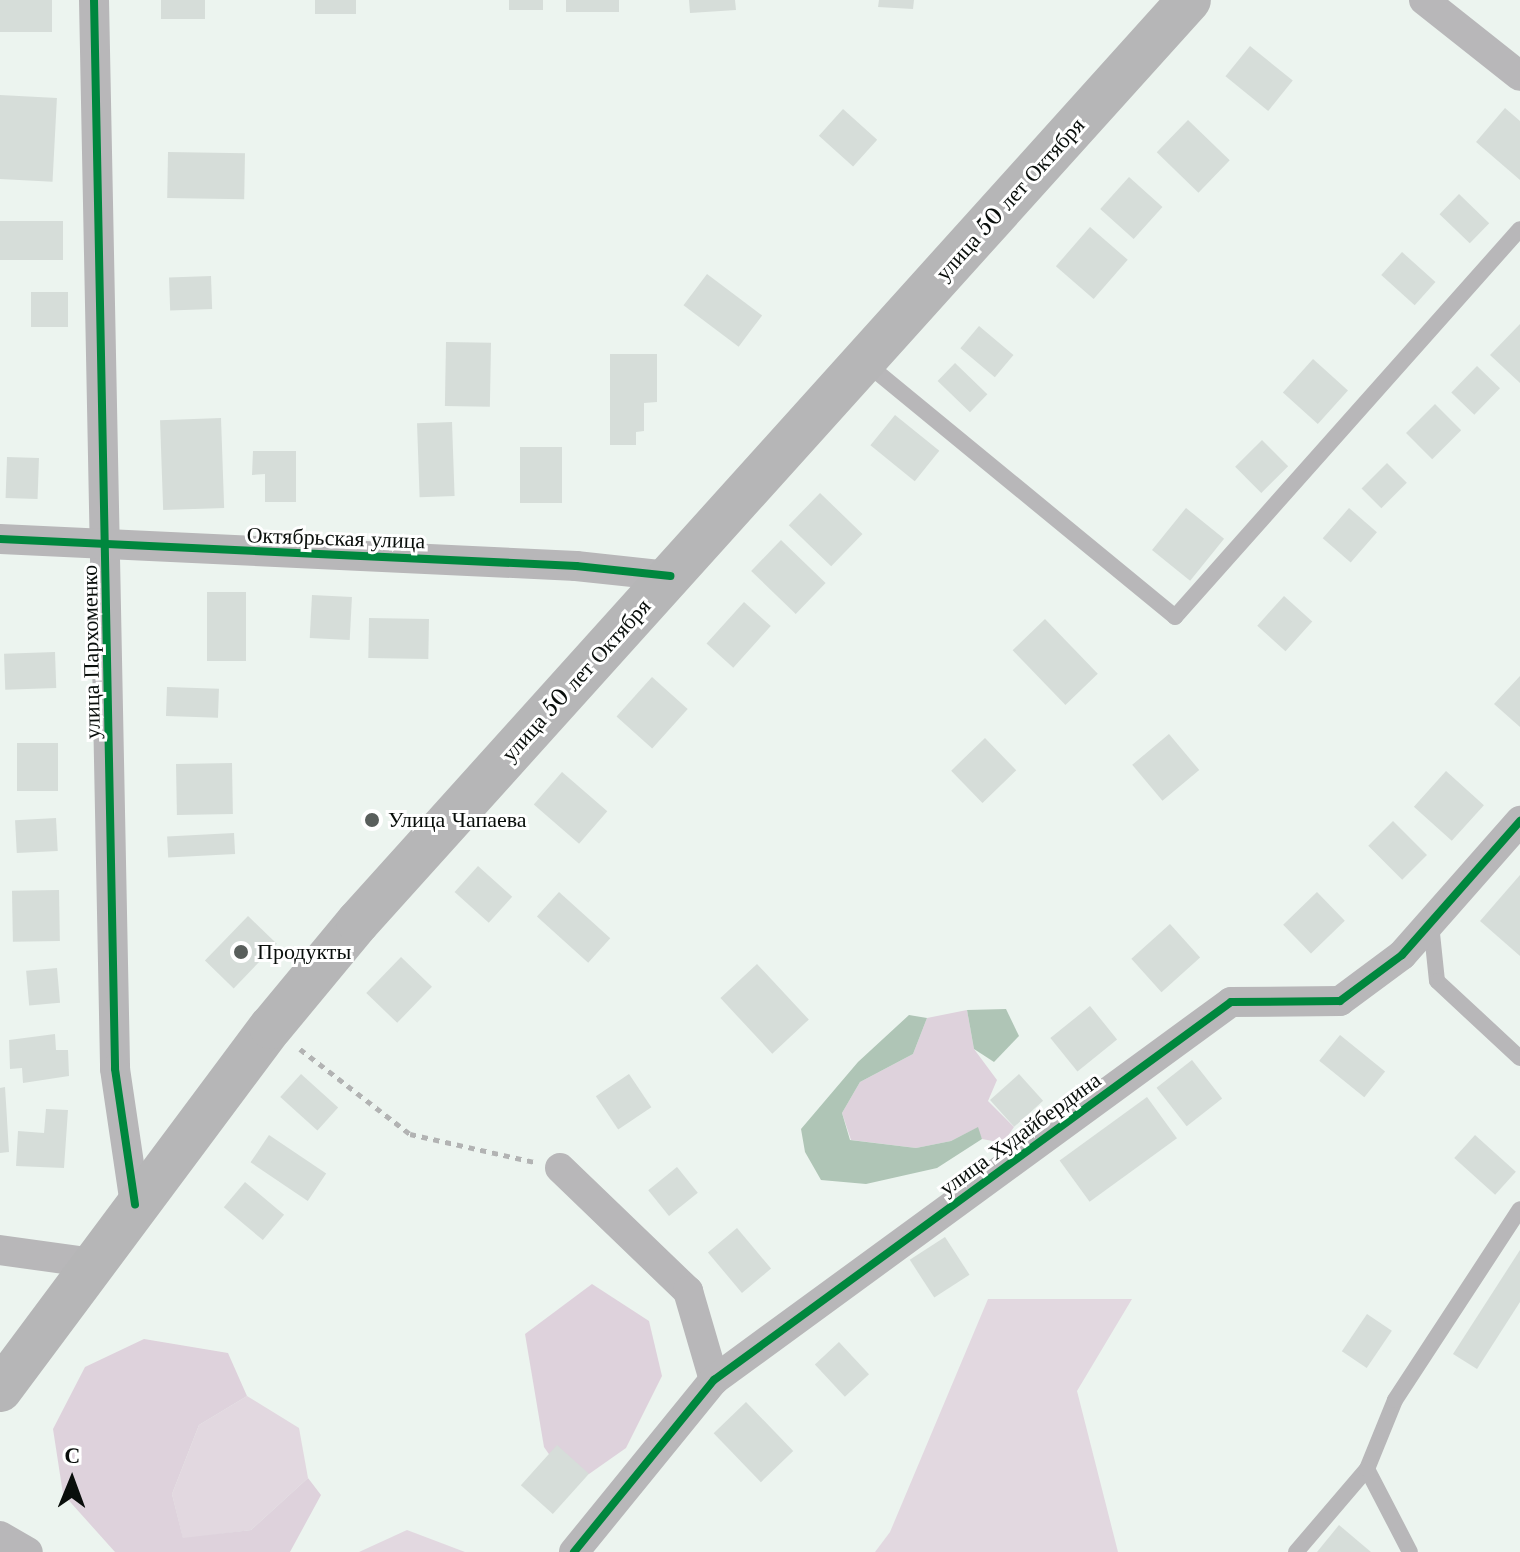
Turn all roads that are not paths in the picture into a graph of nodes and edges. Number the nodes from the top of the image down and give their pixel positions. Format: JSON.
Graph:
{"nodes":[{"id":1,"x":94,"y":0,"type":"edge"},
{"id":2,"x":1189,"y":0,"type":"edge"},
{"id":3,"x":1424,"y":0,"type":"edge"},
{"id":4,"x":1520,"y":76,"type":"edge"},
{"id":5,"x":1520,"y":229,"type":"edge"},
{"id":6,"x":865,"y":362,"type":"junction"},
{"id":7,"x":0,"y":539,"type":"edge"},
{"id":8,"x":107,"y":546,"type":"junction"},
{"id":9,"x":670,"y":576,"type":"junction"},
{"id":10,"x":1520,"y":821,"type":"edge"},
{"id":11,"x":1430,"y":922,"type":"junction"},
{"id":12,"x":1520,"y":1058,"type":"edge"},
{"id":13,"x":560,"y":1168,"type":"road end"},
{"id":14,"x":135,"y":1205,"type":"junction"},
{"id":15,"x":1520,"y":1209,"type":"edge"},
{"id":16,"x":0,"y":1250,"type":"edge"},
{"id":17,"x":92,"y":1263,"type":"junction"},
{"id":18,"x":714,"y":1380,"type":"junction"},
{"id":19,"x":0,"y":1390,"type":"edge"},
{"id":20,"x":1367,"y":1469,"type":"junction"},
{"id":21,"x":0,"y":1536,"type":"edge"},
{"id":22,"x":28,"y":1552,"type":"edge"},
{"id":23,"x":574,"y":1552,"type":"edge"},
{"id":24,"x":1296,"y":1552,"type":"edge"},
{"id":25,"x":1410,"y":1552,"type":"edge"}],
"edges":[{"from":1,"to":8,"type":"street","name":"улица Пархоменко"},
{"from":2,"to":6,"type":"main road","name":"улица 50 лет Октября"},
{"from":3,"to":4,"type":"street"},
{"from":5,"to":6,"type":"lane"},
{"from":6,"to":9,"type":"main road","name":"улица 50 лет Октября"},
{"from":7,"to":8,"type":"street","name":"Октябрьская улица"},
{"from":8,"to":9,"type":"street","name":"Октябрьская улица"},
{"from":8,"to":14,"type":"street","name":"улица Пархоменко"},
{"from":9,"to":14,"type":"main road","name":"улица 50 лет Октября"},
{"from":10,"to":11,"type":"street","name":"улица Худайбердина"},
{"from":11,"to":12,"type":"lane"},
{"from":11,"to":18,"type":"street","name":"улица Худайбердина"},
{"from":13,"to":18,"type":"street"},
{"from":14,"to":17,"type":"main road","name":"улица 50 лет Октября"},
{"from":15,"to":20,"type":"lane"},
{"from":16,"to":17,"type":"street"},
{"from":17,"to":19,"type":"main road","name":"улица 50 лет Октября"},
{"from":18,"to":23,"type":"street","name":"улица Худайбердина"},
{"from":20,"to":24,"type":"lane"},
{"from":20,"to":25,"type":"lane"},
{"from":21,"to":22,"type":"street"}]}
